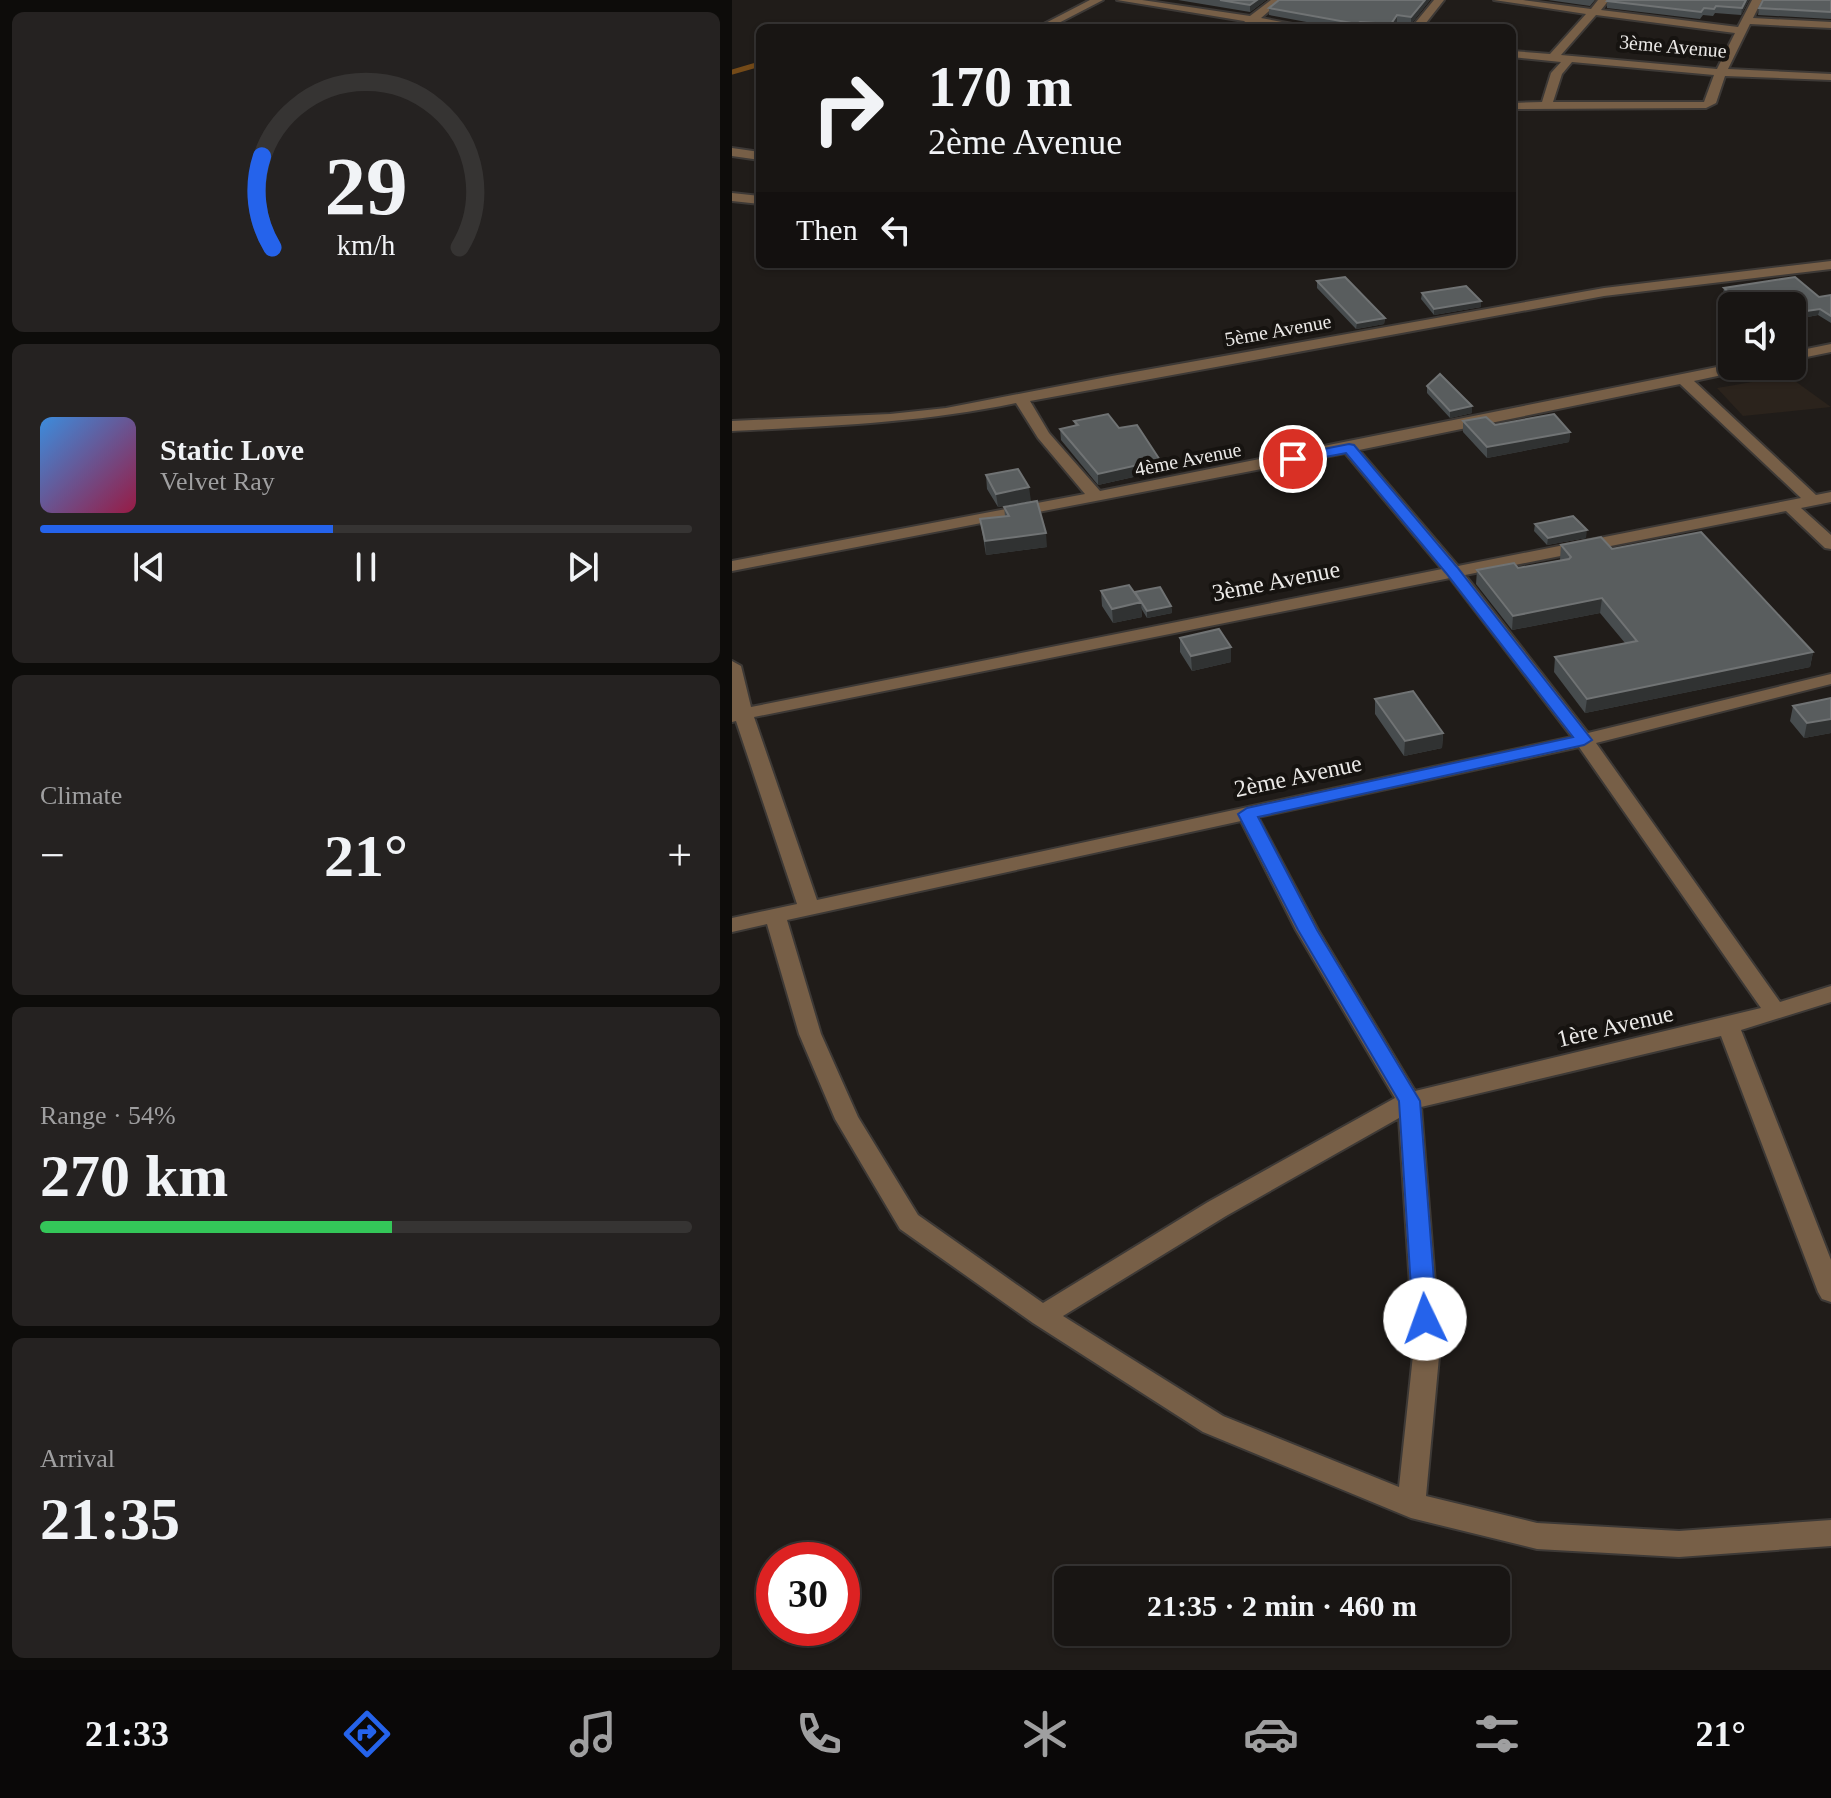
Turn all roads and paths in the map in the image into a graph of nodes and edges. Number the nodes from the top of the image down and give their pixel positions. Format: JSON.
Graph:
{"nodes":[{"id":1,"x":1098,"y":0,"type":"edge"},
{"id":2,"x":1122,"y":0,"type":"edge"},
{"id":3,"x":1277,"y":0,"type":"edge"},
{"id":4,"x":1439,"y":0,"type":"edge"},
{"id":5,"x":1499,"y":0,"type":"edge"},
{"id":6,"x":1604,"y":0,"type":"edge"},
{"id":7,"x":1757,"y":0,"type":"edge"},
{"id":8,"x":1589,"y":13,"type":"junction"},
{"id":9,"x":1253,"y":19,"type":"junction"},
{"id":10,"x":1049,"y":24,"type":"edge"},
{"id":11,"x":1245,"y":24,"type":"edge"},
{"id":12,"x":1284,"y":24,"type":"edge"},
{"id":13,"x":1419,"y":24,"type":"edge"},
{"id":14,"x":1831,"y":25,"type":"edge"},
{"id":15,"x":1745,"y":26,"type":"junction"},
{"id":16,"x":1516,"y":54,"type":"edge"},
{"id":17,"x":1552,"y":58,"type":"junction"},
{"id":18,"x":1568,"y":60,"type":"junction"},
{"id":19,"x":1718,"y":72,"type":"junction"},
{"id":20,"x":1831,"y":77,"type":"edge"},
{"id":21,"x":1516,"y":106,"type":"edge"},
{"id":22,"x":1546,"y":106,"type":"junction"},
{"id":23,"x":732,"y":152,"type":"edge"},
{"id":24,"x":756,"y":155,"type":"edge"},
{"id":25,"x":732,"y":197,"type":"edge"},
{"id":26,"x":756,"y":200,"type":"edge"},
{"id":27,"x":1831,"y":265,"type":"edge"},
{"id":28,"x":1831,"y":348,"type":"edge"},
{"id":29,"x":1806,"y":353,"type":"edge"},
{"id":30,"x":1718,"y":372,"type":"edge"},
{"id":31,"x":1683,"y":379,"type":"junction"},
{"id":32,"x":1020,"y":397,"type":"junction"},
{"id":33,"x":732,"y":426,"type":"edge"},
{"id":34,"x":1349,"y":448,"type":"junction"},
{"id":35,"x":1097,"y":497,"type":"junction"},
{"id":36,"x":1822,"y":499,"type":"edge"},
{"id":37,"x":1790,"y":506,"type":"junction"},
{"id":38,"x":1831,"y":544,"type":"edge"},
{"id":39,"x":732,"y":566,"type":"edge"},
{"id":40,"x":1452,"y":570,"type":"junction"},
{"id":41,"x":732,"y":666,"type":"edge"},
{"id":42,"x":1831,"y":679,"type":"edge"},
{"id":43,"x":738,"y":714,"type":"edge"},
{"id":44,"x":1584,"y":740,"type":"junction"},
{"id":45,"x":1247,"y":814,"type":"junction"},
{"id":46,"x":809,"y":907,"type":"junction"},
{"id":47,"x":775,"y":914,"type":"junction"},
{"id":48,"x":732,"y":925,"type":"edge"},
{"id":49,"x":1831,"y":994,"type":"edge"},
{"id":50,"x":1775,"y":1012,"type":"junction"},
{"id":51,"x":1728,"y":1026,"type":"junction"},
{"id":52,"x":1409,"y":1101,"type":"junction"},
{"id":53,"x":1831,"y":1292,"type":"edge"},
{"id":54,"x":1042,"y":1316,"type":"junction"},
{"id":55,"x":1411,"y":1505,"type":"junction"},
{"id":56,"x":1831,"y":1533,"type":"edge"}],
"edges":[{"from":1,"to":10,"type":"street"},
{"from":2,"to":9,"type":"street"},
{"from":3,"to":9,"type":"street"},
{"from":4,"to":13,"type":"street"},
{"from":5,"to":8,"type":"street"},
{"from":6,"to":8,"type":"street"},
{"from":7,"to":15,"type":"street"},
{"from":8,"to":15,"type":"street"},
{"from":8,"to":17,"type":"street"},
{"from":9,"to":11,"type":"street"},
{"from":9,"to":12,"type":"street"},
{"from":14,"to":15,"type":"street"},
{"from":15,"to":19,"type":"street"},
{"from":16,"to":17,"type":"street","name":"3ème Avenue"},
{"from":17,"to":18,"type":"street","name":"3ème Avenue"},
{"from":18,"to":19,"type":"street","name":"3ème Avenue"},
{"from":18,"to":22,"type":"street"},
{"from":19,"to":20,"type":"street","name":"3ème Avenue"},
{"from":19,"to":22,"type":"street"},
{"from":21,"to":22,"type":"street"},
{"from":23,"to":24,"type":"street"},
{"from":25,"to":26,"type":"street"},
{"from":27,"to":32,"type":"street","name":"5ème Avenue"},
{"from":28,"to":29,"type":"street"},
{"from":30,"to":31,"type":"street","name":"4ème Avenue"},
{"from":31,"to":34,"type":"street","name":"4ème Avenue"},
{"from":31,"to":36,"type":"street"},
{"from":32,"to":33,"type":"street","name":"5ème Avenue"},
{"from":32,"to":35,"type":"street"},
{"from":34,"to":35,"type":"street","name":"4ème Avenue"},
{"from":34,"to":40,"type":"street"},
{"from":35,"to":39,"type":"street","name":"4ème Avenue"},
{"from":36,"to":37,"type":"street","name":"3ème Avenue"},
{"from":37,"to":38,"type":"street"},
{"from":37,"to":40,"type":"street","name":"3ème Avenue"},
{"from":40,"to":43,"type":"street","name":"3ème Avenue"},
{"from":40,"to":44,"type":"street"},
{"from":41,"to":43,"type":"street"},
{"from":42,"to":44,"type":"street","name":"2ème Avenue"},
{"from":43,"to":46,"type":"street"},
{"from":44,"to":45,"type":"street","name":"2ème Avenue"},
{"from":44,"to":50,"type":"street"},
{"from":45,"to":46,"type":"street","name":"2ème Avenue"},
{"from":45,"to":52,"type":"street"},
{"from":46,"to":47,"type":"street","name":"2ème Avenue"},
{"from":47,"to":48,"type":"street","name":"2ème Avenue"},
{"from":47,"to":54,"type":"street"},
{"from":49,"to":50,"type":"street","name":"1ère Avenue"},
{"from":50,"to":51,"type":"street","name":"1ère Avenue"},
{"from":51,"to":52,"type":"street","name":"1ère Avenue"},
{"from":51,"to":53,"type":"street"},
{"from":52,"to":54,"type":"street","name":"1ère Avenue"},
{"from":52,"to":55,"type":"street"},
{"from":54,"to":55,"type":"street"},
{"from":55,"to":56,"type":"street"}]}
